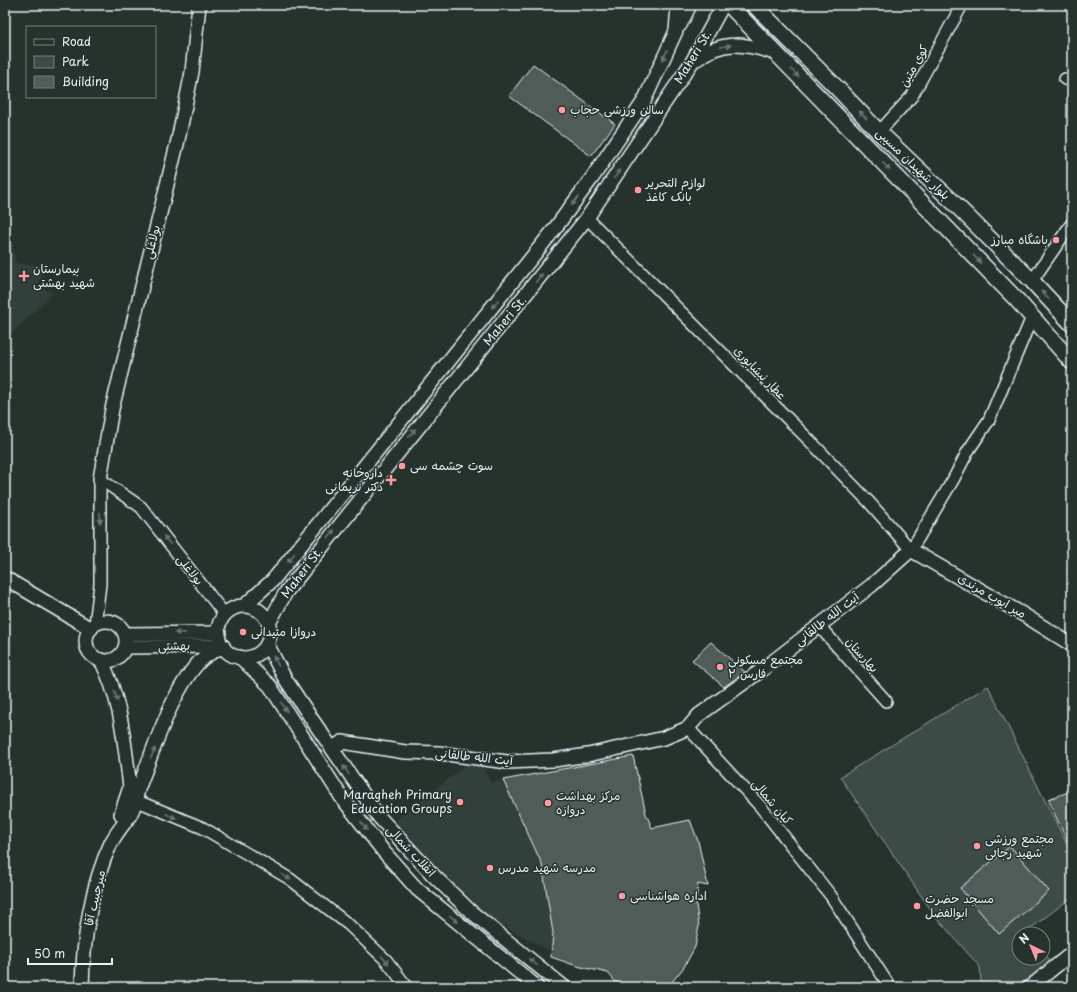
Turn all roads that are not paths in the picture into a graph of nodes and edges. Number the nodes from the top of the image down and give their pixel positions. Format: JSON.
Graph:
{"nodes":[{"id":1,"x":200,"y":5,"type":"edge"},
{"id":2,"x":678,"y":5,"type":"edge"},
{"id":3,"x":690,"y":5,"type":"edge"},
{"id":4,"x":724,"y":5,"type":"edge"},
{"id":5,"x":729,"y":5,"type":"edge"},
{"id":6,"x":754,"y":5,"type":"edge"},
{"id":7,"x":962,"y":5,"type":"edge"},
{"id":8,"x":778,"y":29,"type":"junction"},
{"id":9,"x":676,"y":31,"type":"junction"},
{"id":10,"x":764,"y":41,"type":"junction"},
{"id":11,"x":776,"y":53,"type":"junction"},
{"id":12,"x":692,"y":62,"type":"junction"},
{"id":13,"x":644,"y":101,"type":"junction"},
{"id":14,"x":659,"y":113,"type":"junction"},
{"id":15,"x":879,"y":132,"type":"junction"},
{"id":16,"x":587,"y":218,"type":"junction"},
{"id":17,"x":1072,"y":223,"type":"edge"},
{"id":18,"x":1032,"y":281,"type":"junction"},
{"id":19,"x":1032,"y":317,"type":"junction"},
{"id":20,"x":1072,"y":324,"type":"edge"},
{"id":21,"x":1072,"y":362,"type":"edge"},
{"id":22,"x":100,"y":479,"type":"junction"},
{"id":23,"x":910,"y":550,"type":"junction"},
{"id":24,"x":5,"y":578,"type":"edge"},
{"id":25,"x":244,"y":606,"type":"junction"},
{"id":26,"x":225,"y":615,"type":"junction"},
{"id":27,"x":269,"y":623,"type":"junction"},
{"id":28,"x":818,"y":626,"type":"junction"},
{"id":29,"x":93,"y":627,"type":"junction"},
{"id":30,"x":219,"y":633,"type":"junction"},
{"id":31,"x":125,"y":640,"type":"junction"},
{"id":32,"x":267,"y":644,"type":"junction"},
{"id":33,"x":1072,"y":645,"type":"edge"},
{"id":34,"x":223,"y":646,"type":"junction"},
{"id":35,"x":240,"y":657,"type":"junction"},
{"id":36,"x":101,"y":660,"type":"junction"},
{"id":37,"x":886,"y":701,"type":"dead end"},
{"id":38,"x":688,"y":728,"type":"junction"},
{"id":39,"x":333,"y":748,"type":"junction"},
{"id":40,"x":135,"y":792,"type":"junction"},
{"id":41,"x":1072,"y":953,"type":"edge"},
{"id":42,"x":82,"y":987,"type":"edge"},
{"id":43,"x":407,"y":987,"type":"edge"},
{"id":44,"x":538,"y":987,"type":"edge"},
{"id":45,"x":564,"y":987,"type":"edge"},
{"id":46,"x":890,"y":987,"type":"edge"},
{"id":47,"x":1030,"y":987,"type":"edge"}],
"edges":[{"from":1,"to":22,"type":"street","name":"بولاغلی"},
{"from":2,"to":9,"type":"street","name":"Maheri St."},
{"from":3,"to":9,"type":"street"},
{"from":4,"to":12,"type":"street","name":"Maheri St."},
{"from":5,"to":10,"type":"main road","name":"بلوار شهیدان مسیبی"},
{"from":6,"to":8,"type":"main road","name":"بلوار شهیدان مسیبی"},
{"from":7,"to":15,"type":"street","name":"کوی متین"},
{"from":8,"to":10,"type":"main road"},
{"from":15,"to":8,"type":"main road","name":"بلوار شهیدان مسیبی","one_way":true},
{"from":9,"to":13,"type":"street","name":"Maheri St.","one_way":true},
{"from":10,"to":11,"type":"main road","name":"بلوار شهیدان مسیبی"},
{"from":12,"to":11,"type":"street","one_way":true},
{"from":11,"to":19,"type":"main road","name":"بلوار شهیدان مسیبی","one_way":true},
{"from":12,"to":14,"type":"street","name":"Maheri St."},
{"from":13,"to":14,"type":"street"},
{"from":13,"to":25,"type":"street","name":"Maheri St.","one_way":true},
{"from":16,"to":14,"type":"street","name":"Maheri St.","one_way":true},
{"from":15,"to":18,"type":"main road","name":"بلوار شهیدان مسیبی"},
{"from":16,"to":23,"type":"street","name":"عطار نیشابوری"},
{"from":27,"to":16,"type":"street","name":"Maheri St.","one_way":true},
{"from":17,"to":18,"type":"street"},
{"from":20,"to":18,"type":"main road","name":"بلوار شهیدان مسیبی","one_way":true},
{"from":19,"to":21,"type":"main road","name":"بلوار شهیدان مسیبی"},
{"from":19,"to":23,"type":"street","name":"آیت الله طالقانی"},
{"from":26,"to":22,"type":"street","name":"بولاغلی","one_way":true},
{"from":22,"to":29,"type":"street","name":"بولاغلی","one_way":true},
{"from":23,"to":28,"type":"street","name":"آیت الله طالقانی"},
{"from":23,"to":33,"type":"street","name":"میر ایوب مرندی"},
{"from":24,"to":29,"type":"street"},
{"from":25,"to":26,"type":"street"},
{"from":25,"to":27,"type":"street"},
{"from":26,"to":30,"type":"street"},
{"from":27,"to":32,"type":"street"},
{"from":28,"to":37,"type":"street","name":"بهارستان"},
{"from":28,"to":38,"type":"street","name":"آیت الله طالقانی"},
{"from":29,"to":31,"type":"street"},
{"from":29,"to":36,"type":"street"},
{"from":30,"to":31,"type":"street","name":"بهشتی","one_way":true},
{"from":30,"to":34,"type":"street"},
{"from":31,"to":34,"type":"street","name":"بهشتی"},
{"from":31,"to":36,"type":"street"},
{"from":32,"to":35,"type":"street"},
{"from":39,"to":32,"type":"street","name":"انقلاب شمالی","one_way":true},
{"from":34,"to":35,"type":"street"},
{"from":40,"to":34,"type":"street","name":"میرحبیب آقا","one_way":true},
{"from":35,"to":44,"type":"street","name":"انقلاب شمالی","one_way":true},
{"from":36,"to":40,"type":"street","one_way":true},
{"from":38,"to":39,"type":"street","name":"آیت الله طالقانی"},
{"from":38,"to":46,"type":"street","name":"کیان شمالی"},
{"from":45,"to":39,"type":"street","name":"انقلاب شمالی","one_way":true},
{"from":40,"to":42,"type":"street","name":"میرحبیب آقا"},
{"from":40,"to":43,"type":"street","one_way":true},
{"from":41,"to":47,"type":"street"}]}
